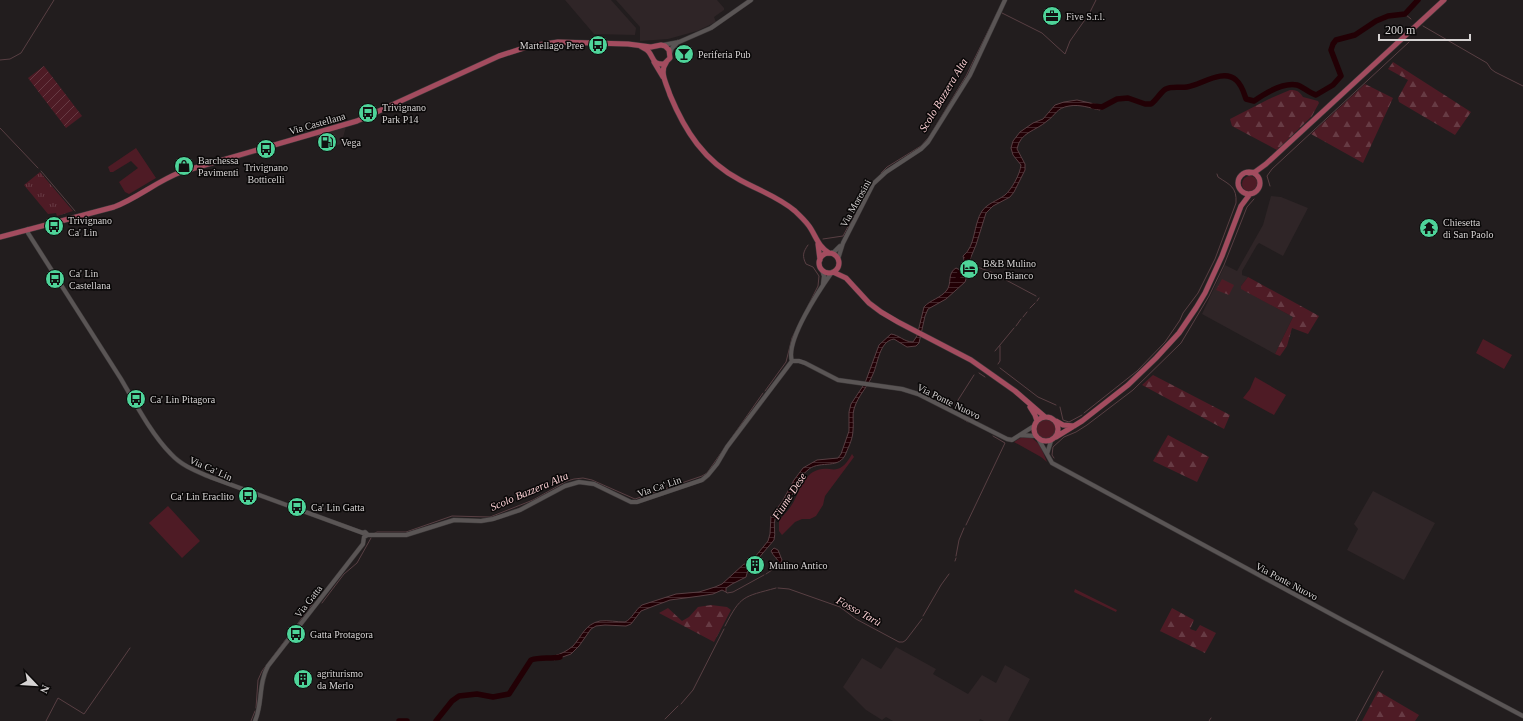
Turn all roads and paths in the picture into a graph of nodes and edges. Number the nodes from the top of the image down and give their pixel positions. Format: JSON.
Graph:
{"nodes":[{"id":1,"x":750,"y":0,"type":"edge"},
{"id":2,"x":1005,"y":0,"type":"edge"},
{"id":3,"x":1444,"y":0,"type":"edge"},
{"id":4,"x":679,"y":42,"type":"junction"},
{"id":5,"x":663,"y":45,"type":"junction"},
{"id":6,"x":640,"y":46,"type":"junction"},
{"id":7,"x":656,"y":46,"type":"junction"},
{"id":8,"x":670,"y":53,"type":"junction"},
{"id":9,"x":651,"y":56,"type":"junction"},
{"id":10,"x":654,"y":62,"type":"junction"},
{"id":11,"x":666,"y":63,"type":"junction"},
{"id":12,"x":664,"y":78,"type":"junction"},
{"id":13,"x":1266,"y":164,"type":"junction"},
{"id":14,"x":1249,"y":173,"type":"junction"},
{"id":15,"x":1259,"y":180,"type":"junction"},
{"id":16,"x":1241,"y":190,"type":"junction"},
{"id":17,"x":1250,"y":194,"type":"junction"},
{"id":18,"x":1241,"y":206,"type":"junction"},
{"id":19,"x":28,"y":229,"type":"junction"},
{"id":20,"x":0,"y":237,"type":"edge"},
{"id":21,"x":842,"y":243,"type":"junction"},
{"id":22,"x":818,"y":244,"type":"junction"},
{"id":23,"x":830,"y":253,"type":"junction"},
{"id":24,"x":820,"y":260,"type":"junction"},
{"id":25,"x":838,"y":261,"type":"junction"},
{"id":26,"x":822,"y":270,"type":"junction"},
{"id":27,"x":832,"y":272,"type":"junction"},
{"id":28,"x":846,"y":278,"type":"junction"},
{"id":29,"x":822,"y":285,"type":"junction"},
{"id":30,"x":792,"y":361,"type":"junction"},
{"id":31,"x":1023,"y":399,"type":"junction"},
{"id":32,"x":1045,"y":417,"type":"junction"},
{"id":33,"x":1056,"y":421,"type":"junction"},
{"id":34,"x":1035,"y":423,"type":"junction"},
{"id":35,"x":1076,"y":426,"type":"junction"},
{"id":36,"x":1017,"y":435,"type":"junction"},
{"id":37,"x":1056,"y":437,"type":"junction"},
{"id":38,"x":1037,"y":438,"type":"junction"},
{"id":39,"x":1051,"y":441,"type":"junction"},
{"id":40,"x":1047,"y":455,"type":"junction"},
{"id":41,"x":364,"y":535,"type":"junction"},
{"id":42,"x":1523,"y":716,"type":"edge"},
{"id":43,"x":255,"y":721,"type":"edge"}],
"edges":[{"from":1,"to":4,"type":"street"},
{"from":2,"to":21,"type":"street","name":"Via Morosini"},
{"from":3,"to":13,"type":"main road"},
{"from":4,"to":5,"type":"street"},
{"from":4,"to":8,"type":"street"},
{"from":5,"to":7,"type":"main road"},
{"from":5,"to":8,"type":"main road"},
{"from":6,"to":7,"type":"main road","name":"Via Castellana"},
{"from":6,"to":9,"type":"main road"},
{"from":6,"to":19,"type":"main road","name":"Via Castellana"},
{"from":7,"to":9,"type":"main road"},
{"from":8,"to":11,"type":"main road"},
{"from":9,"to":10,"type":"main road"},
{"from":10,"to":11,"type":"main road"},
{"from":10,"to":12,"type":"main road"},
{"from":11,"to":12,"type":"main road"},
{"from":12,"to":22,"type":"main road"},
{"from":13,"to":14,"type":"main road"},
{"from":13,"to":15,"type":"main road"},
{"from":14,"to":15,"type":"main road"},
{"from":14,"to":16,"type":"main road"},
{"from":15,"to":17,"type":"main road"},
{"from":16,"to":17,"type":"main road"},
{"from":16,"to":18,"type":"main road"},
{"from":17,"to":18,"type":"main road"},
{"from":18,"to":35,"type":"main road"},
{"from":19,"to":20,"type":"main road","name":"Via Castellana"},
{"from":19,"to":41,"type":"street","name":"Via Ca' Lin"},
{"from":21,"to":23,"type":"street","name":"Via Morosini"},
{"from":21,"to":25,"type":"street","name":"Via Morosini"},
{"from":22,"to":23,"type":"main road"},
{"from":22,"to":24,"type":"main road"},
{"from":23,"to":24,"type":"main road"},
{"from":23,"to":25,"type":"main road"},
{"from":24,"to":26,"type":"main road"},
{"from":25,"to":27,"type":"main road"},
{"from":25,"to":28,"type":"main road"},
{"from":26,"to":27,"type":"main road"},
{"from":26,"to":29,"type":"street"},
{"from":27,"to":28,"type":"main road"},
{"from":27,"to":29,"type":"street"},
{"from":28,"to":31,"type":"main road"},
{"from":29,"to":30,"type":"street"},
{"from":30,"to":36,"type":"street","name":"Via Ponte Nuovo"},
{"from":30,"to":41,"type":"street","name":"Via Ca' Lin"},
{"from":31,"to":32,"type":"main road"},
{"from":31,"to":34,"type":"main road"},
{"from":32,"to":33,"type":"main road"},
{"from":32,"to":34,"type":"main road"},
{"from":33,"to":35,"type":"main road"},
{"from":33,"to":37,"type":"main road"},
{"from":34,"to":36,"type":"street","name":"Via Ponte Nuovo"},
{"from":34,"to":38,"type":"main road"},
{"from":35,"to":37,"type":"main road"},
{"from":36,"to":38,"type":"street","name":"Via Ponte Nuovo"},
{"from":37,"to":39,"type":"main road"},
{"from":38,"to":39,"type":"main road"},
{"from":38,"to":40,"type":"street","name":"Via Ponte Nuovo"},
{"from":39,"to":40,"type":"street"},
{"from":40,"to":42,"type":"street","name":"Via Ponte Nuovo"},
{"from":41,"to":43,"type":"street","name":"Via Gatta"}]}
